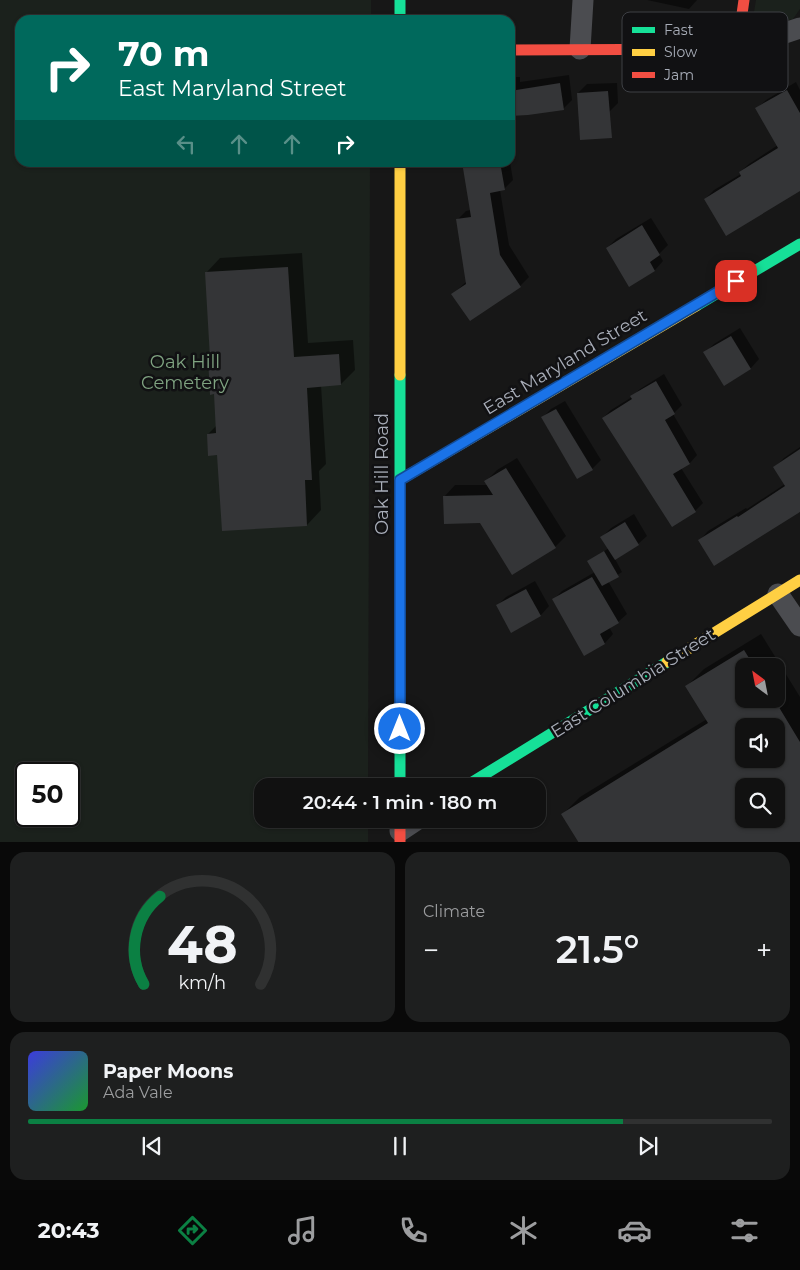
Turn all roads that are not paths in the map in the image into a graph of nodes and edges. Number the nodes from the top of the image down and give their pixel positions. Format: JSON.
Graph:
{"nodes":[{"id":1,"x":400,"y":0,"type":"edge"},
{"id":2,"x":582,"y":0,"type":"edge"},
{"id":3,"x":400,"y":15,"type":"edge"},
{"id":4,"x":800,"y":28,"type":"edge"},
{"id":5,"x":788,"y":32,"type":"edge"},
{"id":6,"x":580,"y":49,"type":"junction"},
{"id":7,"x":622,"y":49,"type":"edge"},
{"id":8,"x":515,"y":50,"type":"edge"},
{"id":9,"x":400,"y":167,"type":"edge"},
{"id":10,"x":800,"y":244,"type":"edge"},
{"id":11,"x":400,"y":480,"type":"junction"},
{"id":12,"x":800,"y":580,"type":"edge"},
{"id":13,"x":778,"y":594,"type":"junction"},
{"id":14,"x":800,"y":626,"type":"edge"},
{"id":15,"x":400,"y":778,"type":"edge"},
{"id":16,"x":479,"y":778,"type":"edge"}],
"edges":[{"from":1,"to":3,"type":"street"},
{"from":2,"to":6,"type":"street"},
{"from":4,"to":5,"type":"street"},
{"from":6,"to":7,"type":"street"},
{"from":6,"to":8,"type":"street"},
{"from":9,"to":11,"type":"street","name":"Oak Hill Road"},
{"from":10,"to":11,"type":"street","name":"East Maryland Street"},
{"from":11,"to":15,"type":"street","name":"Oak Hill Road"},
{"from":12,"to":13,"type":"street","name":"East Columbia Street"},
{"from":13,"to":14,"type":"street"},
{"from":13,"to":16,"type":"street","name":"East Columbia Street"}]}
